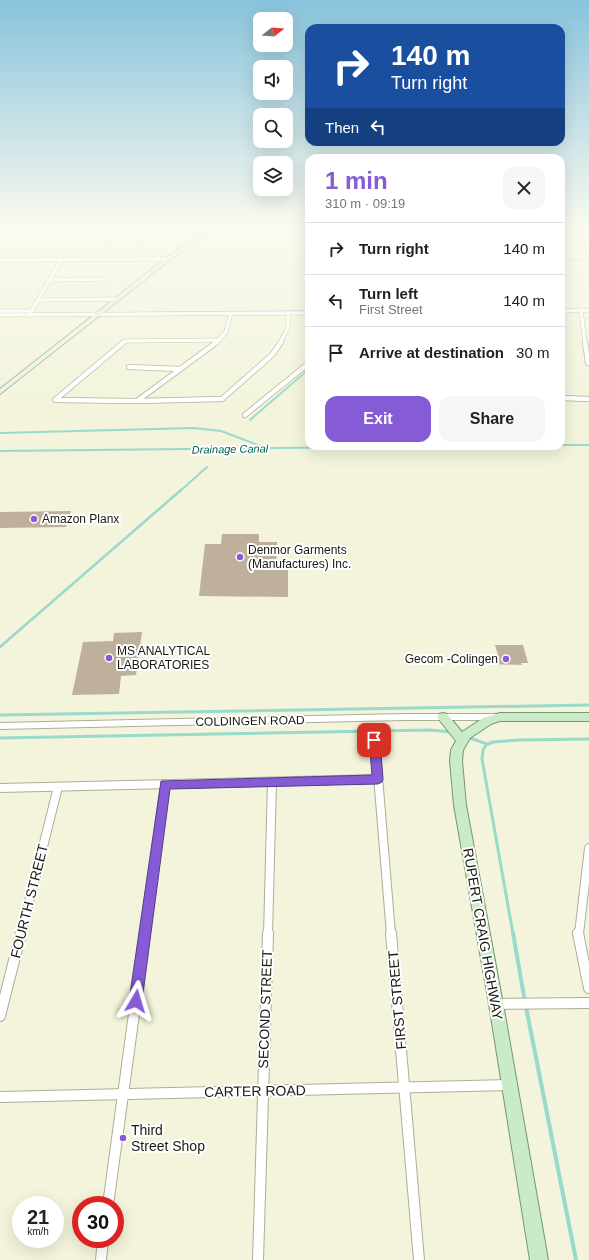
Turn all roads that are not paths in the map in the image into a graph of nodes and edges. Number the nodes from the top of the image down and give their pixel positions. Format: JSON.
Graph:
{"nodes":[{"id":1,"x":46,"y":288,"type":"edge"},
{"id":2,"x":132,"y":288,"type":"edge"},
{"id":3,"x":118,"y":299,"type":"junction"},
{"id":4,"x":39,"y":300,"type":"junction"},
{"id":5,"x":581,"y":310,"type":"junction"},
{"id":6,"x":589,"y":310,"type":"edge"},
{"id":7,"x":0,"y":311,"type":"edge"},
{"id":8,"x":32,"y":311,"type":"junction"},
{"id":9,"x":565,"y":311,"type":"edge"},
{"id":10,"x":231,"y":313,"type":"junction"},
{"id":11,"x":288,"y":313,"type":"junction"},
{"id":12,"x":305,"y":313,"type":"edge"},
{"id":13,"x":0,"y":315,"type":"edge"},
{"id":14,"x":29,"y":315,"type":"junction"},
{"id":15,"x":96,"y":315,"type":"junction"},
{"id":16,"x":220,"y":340,"type":"junction"},
{"id":17,"x":588,"y":363,"type":"edge"},
{"id":18,"x":305,"y":366,"type":"edge"},
{"id":19,"x":129,"y":367,"type":"dead end"},
{"id":20,"x":180,"y":369,"type":"junction"},
{"id":21,"x":0,"y":392,"type":"edge"},
{"id":22,"x":565,"y":398,"type":"edge"},
{"id":23,"x":589,"y":400,"type":"edge"},
{"id":24,"x":137,"y":401,"type":"junction"},
{"id":25,"x":245,"y":415,"type":"dead end"},
{"id":26,"x":443,"y":717,"type":"junction"},
{"id":27,"x":500,"y":717,"type":"junction"},
{"id":28,"x":589,"y":717,"type":"edge"},
{"id":29,"x":0,"y":726,"type":"edge"},
{"id":30,"x":374,"y":740,"type":"dead end"},
{"id":31,"x":462,"y":741,"type":"junction"},
{"id":32,"x":378,"y":779,"type":"junction"},
{"id":33,"x":272,"y":782,"type":"junction"},
{"id":34,"x":165,"y":784,"type":"junction"},
{"id":35,"x":58,"y":787,"type":"junction"},
{"id":36,"x":0,"y":788,"type":"edge"},
{"id":37,"x":589,"y":848,"type":"edge"},
{"id":38,"x":589,"y":988,"type":"edge"},
{"id":39,"x":589,"y":1003,"type":"edge"},
{"id":40,"x":496,"y":1004,"type":"junction"},
{"id":41,"x":0,"y":1016,"type":"edge"},
{"id":42,"x":510,"y":1085,"type":"junction"},
{"id":43,"x":404,"y":1087,"type":"junction"},
{"id":44,"x":263,"y":1091,"type":"junction"},
{"id":45,"x":123,"y":1094,"type":"junction"},
{"id":46,"x":0,"y":1097,"type":"edge"},
{"id":47,"x":109,"y":1196,"type":"edge"},
{"id":48,"x":103,"y":1248,"type":"edge"},
{"id":49,"x":101,"y":1260,"type":"edge"},
{"id":50,"x":258,"y":1260,"type":"edge"},
{"id":51,"x":419,"y":1260,"type":"edge"},
{"id":52,"x":539,"y":1260,"type":"edge"}],
"edges":[{"from":1,"to":4,"type":"street"},
{"from":2,"to":3,"type":"main road"},
{"from":3,"to":4,"type":"street"},
{"from":3,"to":15,"type":"main road"},
{"from":4,"to":8,"type":"street"},
{"from":5,"to":6,"type":"street"},
{"from":5,"to":9,"type":"street"},
{"from":5,"to":17,"type":"street"},
{"from":7,"to":8,"type":"street"},
{"from":8,"to":14,"type":"street"},
{"from":10,"to":11,"type":"street"},
{"from":10,"to":15,"type":"street"},
{"from":10,"to":16,"type":"street"},
{"from":11,"to":12,"type":"street"},
{"from":11,"to":24,"type":"street"},
{"from":13,"to":14,"type":"street"},
{"from":14,"to":15,"type":"street"},
{"from":15,"to":21,"type":"main road"},
{"from":16,"to":20,"type":"street"},
{"from":16,"to":24,"type":"street"},
{"from":18,"to":25,"type":"street"},
{"from":19,"to":20,"type":"street"},
{"from":20,"to":24,"type":"street"},
{"from":22,"to":23,"type":"street"},
{"from":26,"to":27,"type":"street","name":"COLDINGEN ROAD"},
{"from":26,"to":29,"type":"street","name":"COLDINGEN ROAD"},
{"from":26,"to":31,"type":"main road"},
{"from":27,"to":28,"type":"main road"},
{"from":27,"to":31,"type":"main road"},
{"from":30,"to":32,"type":"street","name":"FIRST STREET"},
{"from":31,"to":40,"type":"main road","name":"RUPERT CRAIG HIGHWAY"},
{"from":32,"to":33,"type":"street"},
{"from":32,"to":43,"type":"street","name":"FIRST STREET"},
{"from":33,"to":34,"type":"street"},
{"from":33,"to":44,"type":"street","name":"SECOND STREET"},
{"from":34,"to":35,"type":"street"},
{"from":34,"to":45,"type":"street"},
{"from":35,"to":36,"type":"street"},
{"from":35,"to":41,"type":"street","name":"FOURTH STREET"},
{"from":37,"to":38,"type":"street"},
{"from":39,"to":40,"type":"street"},
{"from":40,"to":42,"type":"main road","name":"RUPERT CRAIG HIGHWAY"},
{"from":42,"to":43,"type":"street","name":"CARTER ROAD"},
{"from":42,"to":52,"type":"main road","name":"RUPERT CRAIG HIGHWAY"},
{"from":43,"to":44,"type":"street","name":"CARTER ROAD"},
{"from":43,"to":51,"type":"street","name":"FIRST STREET"},
{"from":44,"to":45,"type":"street","name":"CARTER ROAD"},
{"from":44,"to":50,"type":"street","name":"SECOND STREET"},
{"from":45,"to":46,"type":"street","name":"CARTER ROAD"},
{"from":45,"to":47,"type":"street"},
{"from":48,"to":49,"type":"street"}]}
